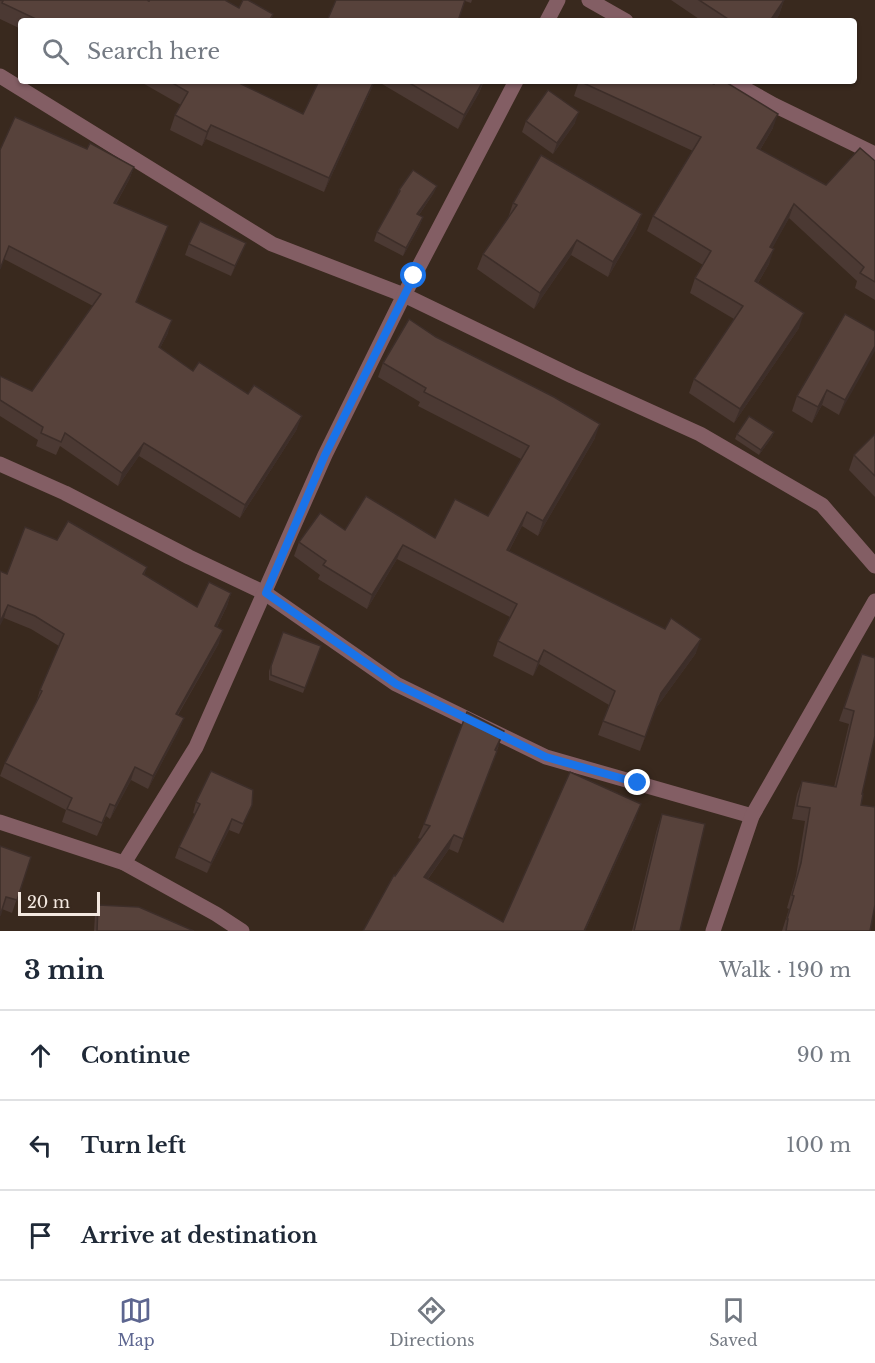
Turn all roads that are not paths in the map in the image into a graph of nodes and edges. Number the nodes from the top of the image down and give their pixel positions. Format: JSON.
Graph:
{"nodes":[{"id":1,"x":558,"y":0,"type":"edge"},
{"id":2,"x":589,"y":0,"type":"edge"},
{"id":3,"x":549,"y":18,"type":"edge"},
{"id":4,"x":621,"y":18,"type":"edge"},
{"id":5,"x":0,"y":76,"type":"edge"},
{"id":6,"x":514,"y":84,"type":"edge"},
{"id":7,"x":736,"y":84,"type":"edge"},
{"id":8,"x":875,"y":154,"type":"edge"},
{"id":9,"x":404,"y":295,"type":"junction"},
{"id":10,"x":0,"y":464,"type":"edge"},
{"id":11,"x":875,"y":566,"type":"edge"},
{"id":12,"x":266,"y":593,"type":"junction"},
{"id":13,"x":875,"y":601,"type":"edge"},
{"id":14,"x":752,"y":816,"type":"junction"},
{"id":15,"x":0,"y":822,"type":"edge"},
{"id":16,"x":124,"y":863,"type":"junction"},
{"id":17,"x":242,"y":931,"type":"edge"},
{"id":18,"x":713,"y":931,"type":"edge"}],
"edges":[{"from":1,"to":3,"type":"street"},
{"from":2,"to":4,"type":"street"},
{"from":5,"to":9,"type":"street"},
{"from":6,"to":9,"type":"street"},
{"from":7,"to":8,"type":"street"},
{"from":9,"to":11,"type":"street"},
{"from":9,"to":12,"type":"street"},
{"from":10,"to":12,"type":"street"},
{"from":12,"to":14,"type":"street"},
{"from":12,"to":16,"type":"street"},
{"from":13,"to":14,"type":"street"},
{"from":14,"to":18,"type":"street"},
{"from":15,"to":16,"type":"street"},
{"from":16,"to":17,"type":"street"}]}
